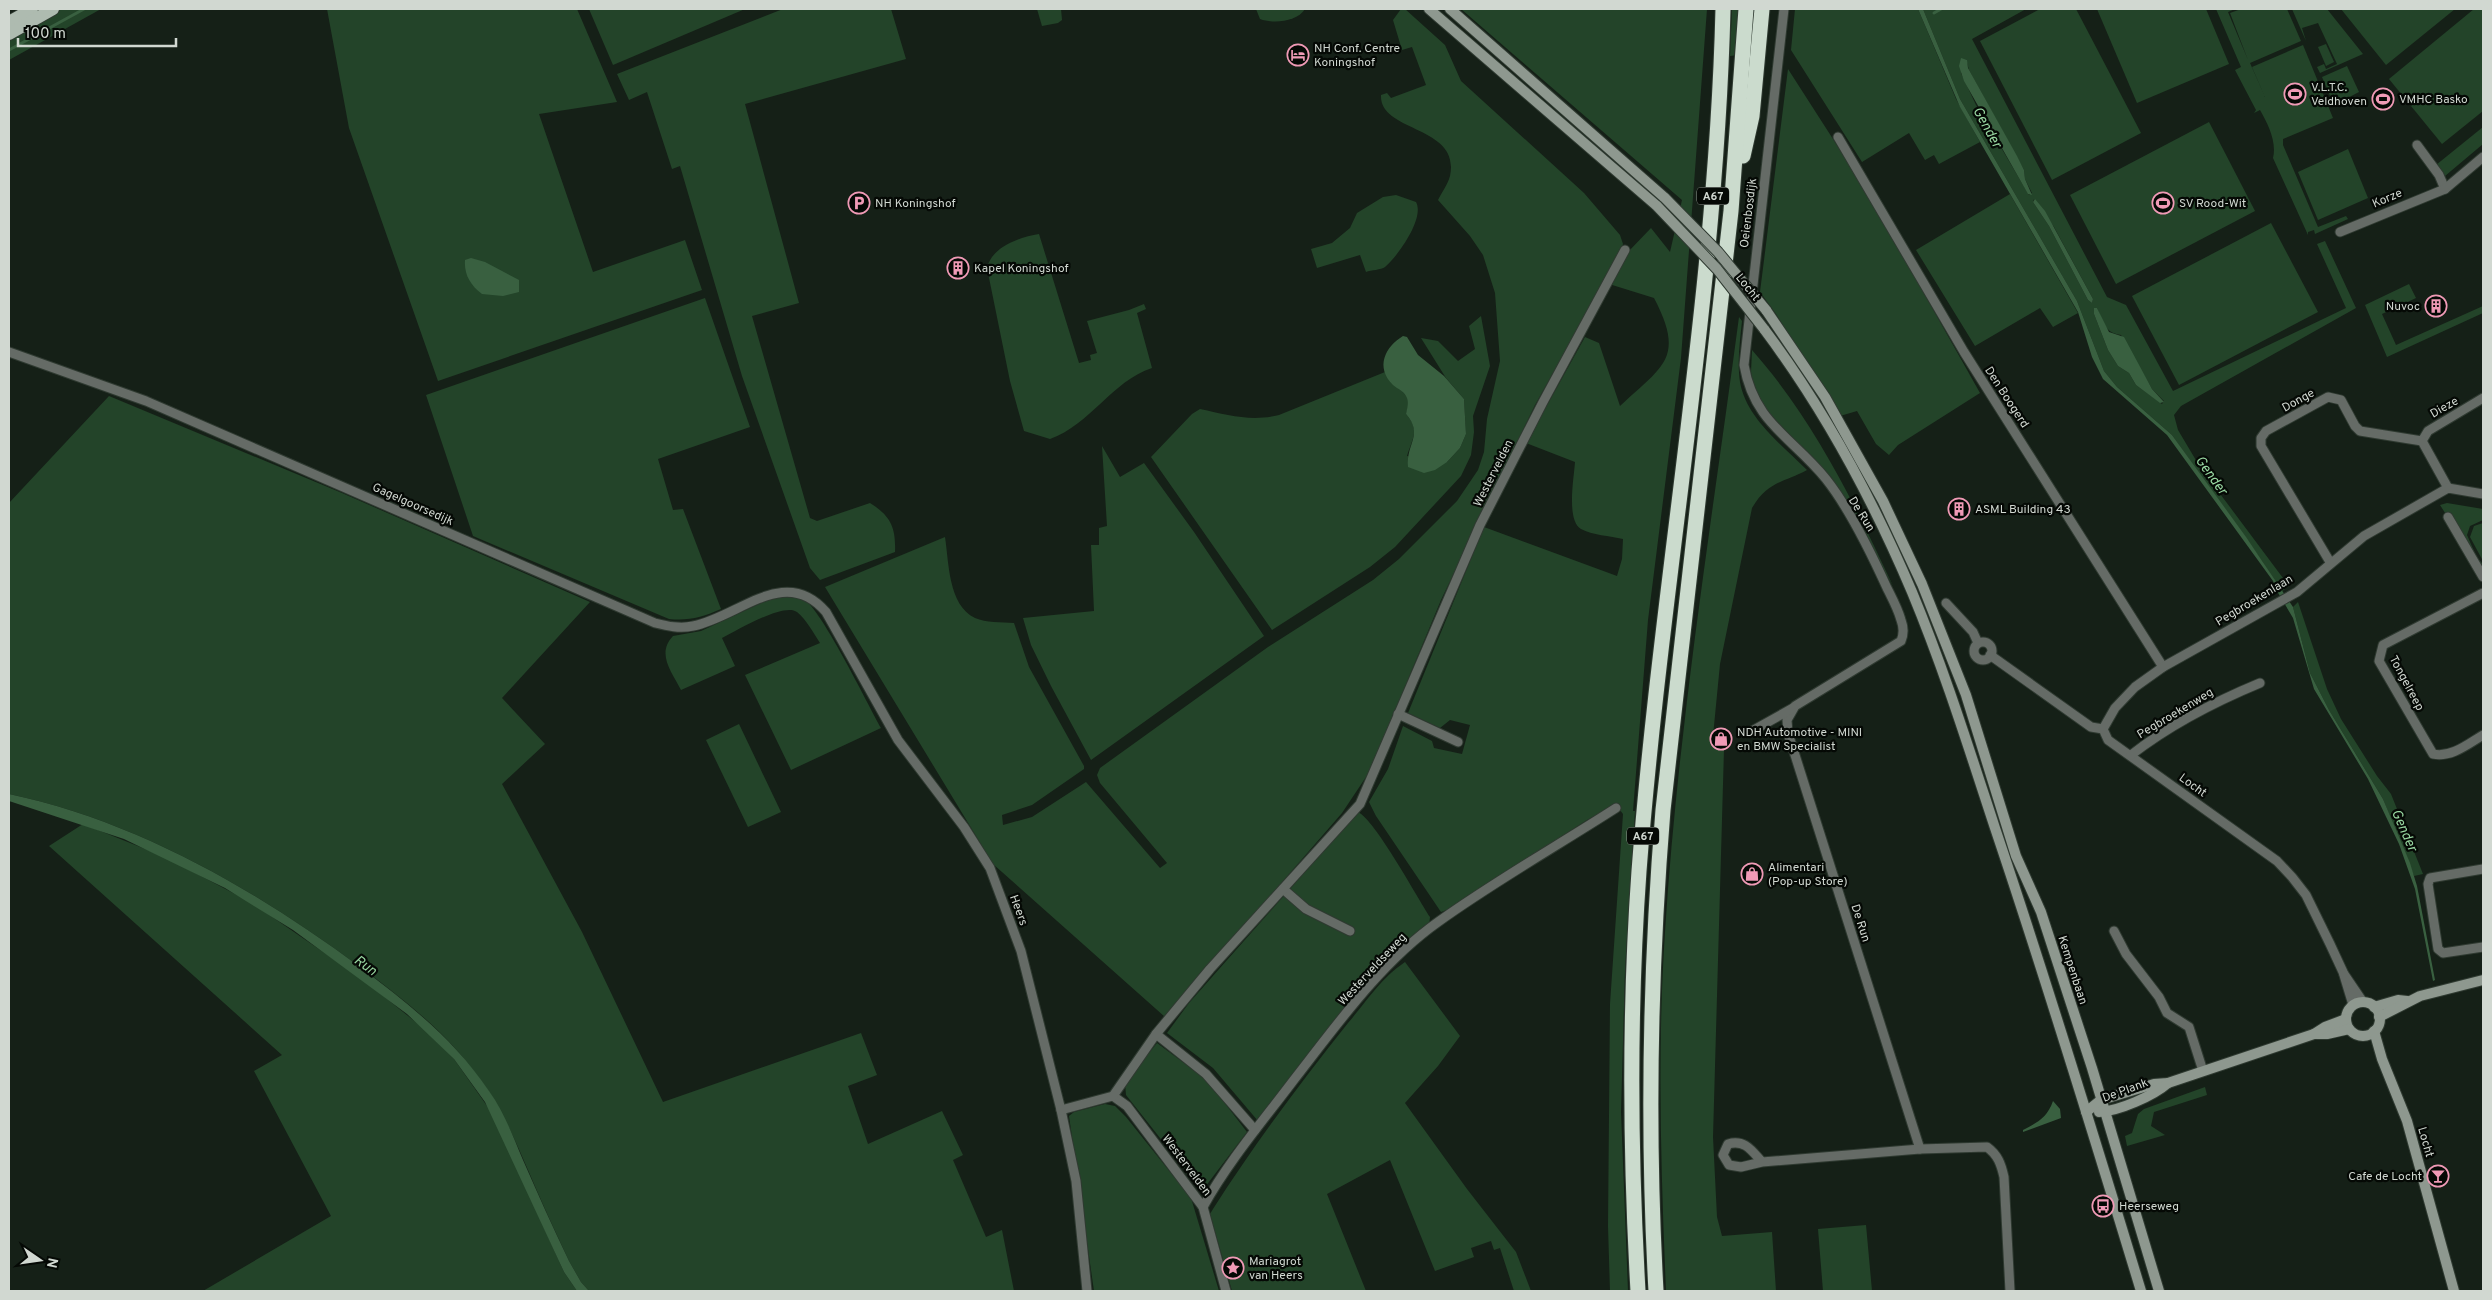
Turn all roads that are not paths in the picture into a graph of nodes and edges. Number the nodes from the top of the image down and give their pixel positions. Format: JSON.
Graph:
{"nodes":[{"id":1,"x":32,"y":9,"type":"edge"},
{"id":2,"x":53,"y":9,"type":"edge"},
{"id":3,"x":1429,"y":9,"type":"edge"},
{"id":4,"x":1450,"y":9,"type":"edge"},
{"id":5,"x":1723,"y":9,"type":"edge"},
{"id":6,"x":1746,"y":9,"type":"edge"},
{"id":7,"x":1762,"y":9,"type":"edge"},
{"id":8,"x":1784,"y":9,"type":"edge"},
{"id":9,"x":9,"y":22,"type":"edge"},
{"id":10,"x":9,"y":34,"type":"edge"},
{"id":11,"x":1838,"y":137,"type":"dead end"},
{"id":12,"x":2417,"y":145,"type":"dead end"},
{"id":13,"x":2482,"y":161,"type":"edge"},
{"id":14,"x":2444,"y":189,"type":"junction"},
{"id":15,"x":1732,"y":211,"type":"junction"},
{"id":16,"x":2340,"y":232,"type":"dead end"},
{"id":17,"x":1625,"y":250,"type":"dead end"},
{"id":18,"x":9,"y":352,"type":"edge"},
{"id":19,"x":2483,"y":398,"type":"edge"},
{"id":20,"x":2422,"y":441,"type":"junction"},
{"id":21,"x":1826,"y":480,"type":"joint"},
{"id":22,"x":2448,"y":488,"type":"junction"},
{"id":23,"x":2483,"y":494,"type":"edge"},
{"id":24,"x":2448,"y":517,"type":"dead end"},
{"id":25,"x":2330,"y":562,"type":"junction"},
{"id":26,"x":2483,"y":577,"type":"edge"},
{"id":27,"x":810,"y":592,"type":"joint"},
{"id":28,"x":2483,"y":593,"type":"edge"},
{"id":29,"x":1946,"y":604,"type":"dead end"},
{"id":30,"x":1978,"y":643,"type":"junction"},
{"id":31,"x":1990,"y":655,"type":"junction"},
{"id":32,"x":1952,"y":660,"type":"joint"},
{"id":33,"x":2163,"y":667,"type":"junction"},
{"id":34,"x":2260,"y":683,"type":"dead end"},
{"id":35,"x":1795,"y":706,"type":"junction"},
{"id":36,"x":1398,"y":714,"type":"junction"},
{"id":37,"x":2102,"y":729,"type":"junction"},
{"id":38,"x":1752,"y":731,"type":"dead end"},
{"id":39,"x":2483,"y":735,"type":"edge"},
{"id":40,"x":1458,"y":742,"type":"dead end"},
{"id":41,"x":2131,"y":755,"type":"junction"},
{"id":42,"x":1616,"y":808,"type":"dead end"},
{"id":43,"x":2483,"y":869,"type":"edge"},
{"id":44,"x":1283,"y":889,"type":"junction"},
{"id":45,"x":1350,"y":931,"type":"dead end"},
{"id":46,"x":2114,"y":932,"type":"dead end"},
{"id":47,"x":2483,"y":947,"type":"edge"},
{"id":48,"x":2483,"y":980,"type":"edge"},
{"id":49,"x":2407,"y":1001,"type":"junction"},
{"id":50,"x":2358,"y":1003,"type":"junction"},
{"id":51,"x":2374,"y":1006,"type":"junction"},
{"id":52,"x":2379,"y":1017,"type":"junction"},
{"id":53,"x":2347,"y":1024,"type":"junction"},
{"id":54,"x":2369,"y":1033,"type":"junction"},
{"id":55,"x":1156,"y":1034,"type":"junction"},
{"id":56,"x":2203,"y":1071,"type":"junction"},
{"id":57,"x":2168,"y":1083,"type":"junction"},
{"id":58,"x":1113,"y":1096,"type":"junction"},
{"id":59,"x":2102,"y":1100,"type":"junction"},
{"id":60,"x":1061,"y":1110,"type":"junction"},
{"id":61,"x":2086,"y":1112,"type":"junction"},
{"id":62,"x":2105,"y":1112,"type":"junction"},
{"id":63,"x":1255,"y":1130,"type":"junction"},
{"id":64,"x":1920,"y":1149,"type":"junction"},
{"id":65,"x":1762,"y":1162,"type":"dead end"},
{"id":66,"x":1203,"y":1207,"type":"junction"},
{"id":67,"x":1087,"y":1291,"type":"edge"},
{"id":68,"x":1226,"y":1291,"type":"edge"},
{"id":69,"x":1638,"y":1291,"type":"edge"},
{"id":70,"x":1656,"y":1291,"type":"edge"},
{"id":71,"x":2010,"y":1291,"type":"edge"},
{"id":72,"x":2141,"y":1291,"type":"edge"},
{"id":73,"x":2159,"y":1291,"type":"edge"},
{"id":74,"x":2454,"y":1291,"type":"edge"}],
"edges":[{"from":1,"to":9,"type":"main road"},
{"from":2,"to":10,"type":"main road"},
{"from":3,"to":61,"type":"main road","name":"Locht","bridge":true},
{"from":4,"to":32,"type":"main road","name":"Locht","bridge":true},
{"from":5,"to":69,"type":"highway","number":"A67"},
{"from":6,"to":15,"type":"highway","number":"A67"},
{"from":7,"to":15,"type":"highway","number":"A67"},
{"from":8,"to":21,"type":"street","name":"Oeienbosdijk"},
{"from":11,"to":33,"type":"street","name":"Den Boogerd"},
{"from":12,"to":14,"type":"street"},
{"from":13,"to":14,"type":"street","name":"Korze"},
{"from":14,"to":16,"type":"street","name":"Korze"},
{"from":15,"to":70,"type":"highway","number":"A67"},
{"from":17,"to":36,"type":"street","name":"Westervelden"},
{"from":18,"to":27,"type":"street","name":"Gagelgoorsedijk"},
{"from":19,"to":20,"type":"street","name":"Dieze"},
{"from":20,"to":22,"type":"street"},
{"from":20,"to":25,"type":"street","name":"Donge"},
{"from":21,"to":35,"type":"street","name":"De Run"},
{"from":22,"to":23,"type":"street"},
{"from":22,"to":25,"type":"street","name":"Pegbroekenlaan"},
{"from":24,"to":26,"type":"street"},
{"from":25,"to":33,"type":"street","name":"Pegbroekenlaan"},
{"from":27,"to":60,"type":"street","name":"Heers"},
{"from":28,"to":39,"type":"street","name":"Tongelreep"},
{"from":29,"to":30,"type":"street","name":"Locht"},
{"from":30,"to":31,"type":"street","name":"Locht"},
{"from":30,"to":31,"type":"street","name":"Locht"},
{"from":31,"to":37,"type":"street","name":"Locht"},
{"from":32,"to":59,"type":"main road","name":"Kempenbaan"},
{"from":33,"to":37,"type":"street","name":"Pegbroekenlaan"},
{"from":34,"to":41,"type":"street","name":"Pegbroekenweg"},
{"from":35,"to":38,"type":"street","name":"De Run"},
{"from":35,"to":64,"type":"street","name":"De Run"},
{"from":36,"to":40,"type":"street"},
{"from":36,"to":44,"type":"street","name":"Westervelden"},
{"from":37,"to":41,"type":"street","name":"Locht"},
{"from":41,"to":50,"type":"street","name":"Locht"},
{"from":42,"to":63,"type":"street","name":"Westerveldseweg"},
{"from":43,"to":47,"type":"street"},
{"from":44,"to":45,"type":"street"},
{"from":44,"to":55,"type":"street","name":"Westervelden"},
{"from":46,"to":56,"type":"street"},
{"from":48,"to":49,"type":"main road"},
{"from":49,"to":51,"type":"main road"},
{"from":49,"to":52,"type":"main road"},
{"from":50,"to":51,"type":"main road"},
{"from":50,"to":53,"type":"main road"},
{"from":51,"to":52,"type":"main road"},
{"from":52,"to":54,"type":"main road"},
{"from":53,"to":54,"type":"main road"},
{"from":53,"to":56,"type":"main road","name":"De Plank"},
{"from":54,"to":74,"type":"main road","name":"Locht"},
{"from":55,"to":58,"type":"street","name":"Westervelden"},
{"from":55,"to":63,"type":"street"},
{"from":56,"to":57,"type":"main road","name":"De Plank"},
{"from":57,"to":59,"type":"main road","name":"De Plank"},
{"from":57,"to":62,"type":"main road","name":"De Plank"},
{"from":58,"to":60,"type":"street"},
{"from":58,"to":66,"type":"street","name":"Westervelden"},
{"from":59,"to":61,"type":"main road","name":"De Plank"},
{"from":59,"to":62,"type":"main road","name":"Kempenbaan"},
{"from":60,"to":67,"type":"street","name":"Heers"},
{"from":61,"to":62,"type":"main road","name":"De Plank"},
{"from":61,"to":72,"type":"main road"},
{"from":62,"to":73,"type":"main road","name":"Kempenbaan"},
{"from":63,"to":66,"type":"street","name":"Westerveldseweg"},
{"from":64,"to":65,"type":"street"},
{"from":64,"to":71,"type":"street"},
{"from":66,"to":68,"type":"street","name":"Westervelden"}]}
